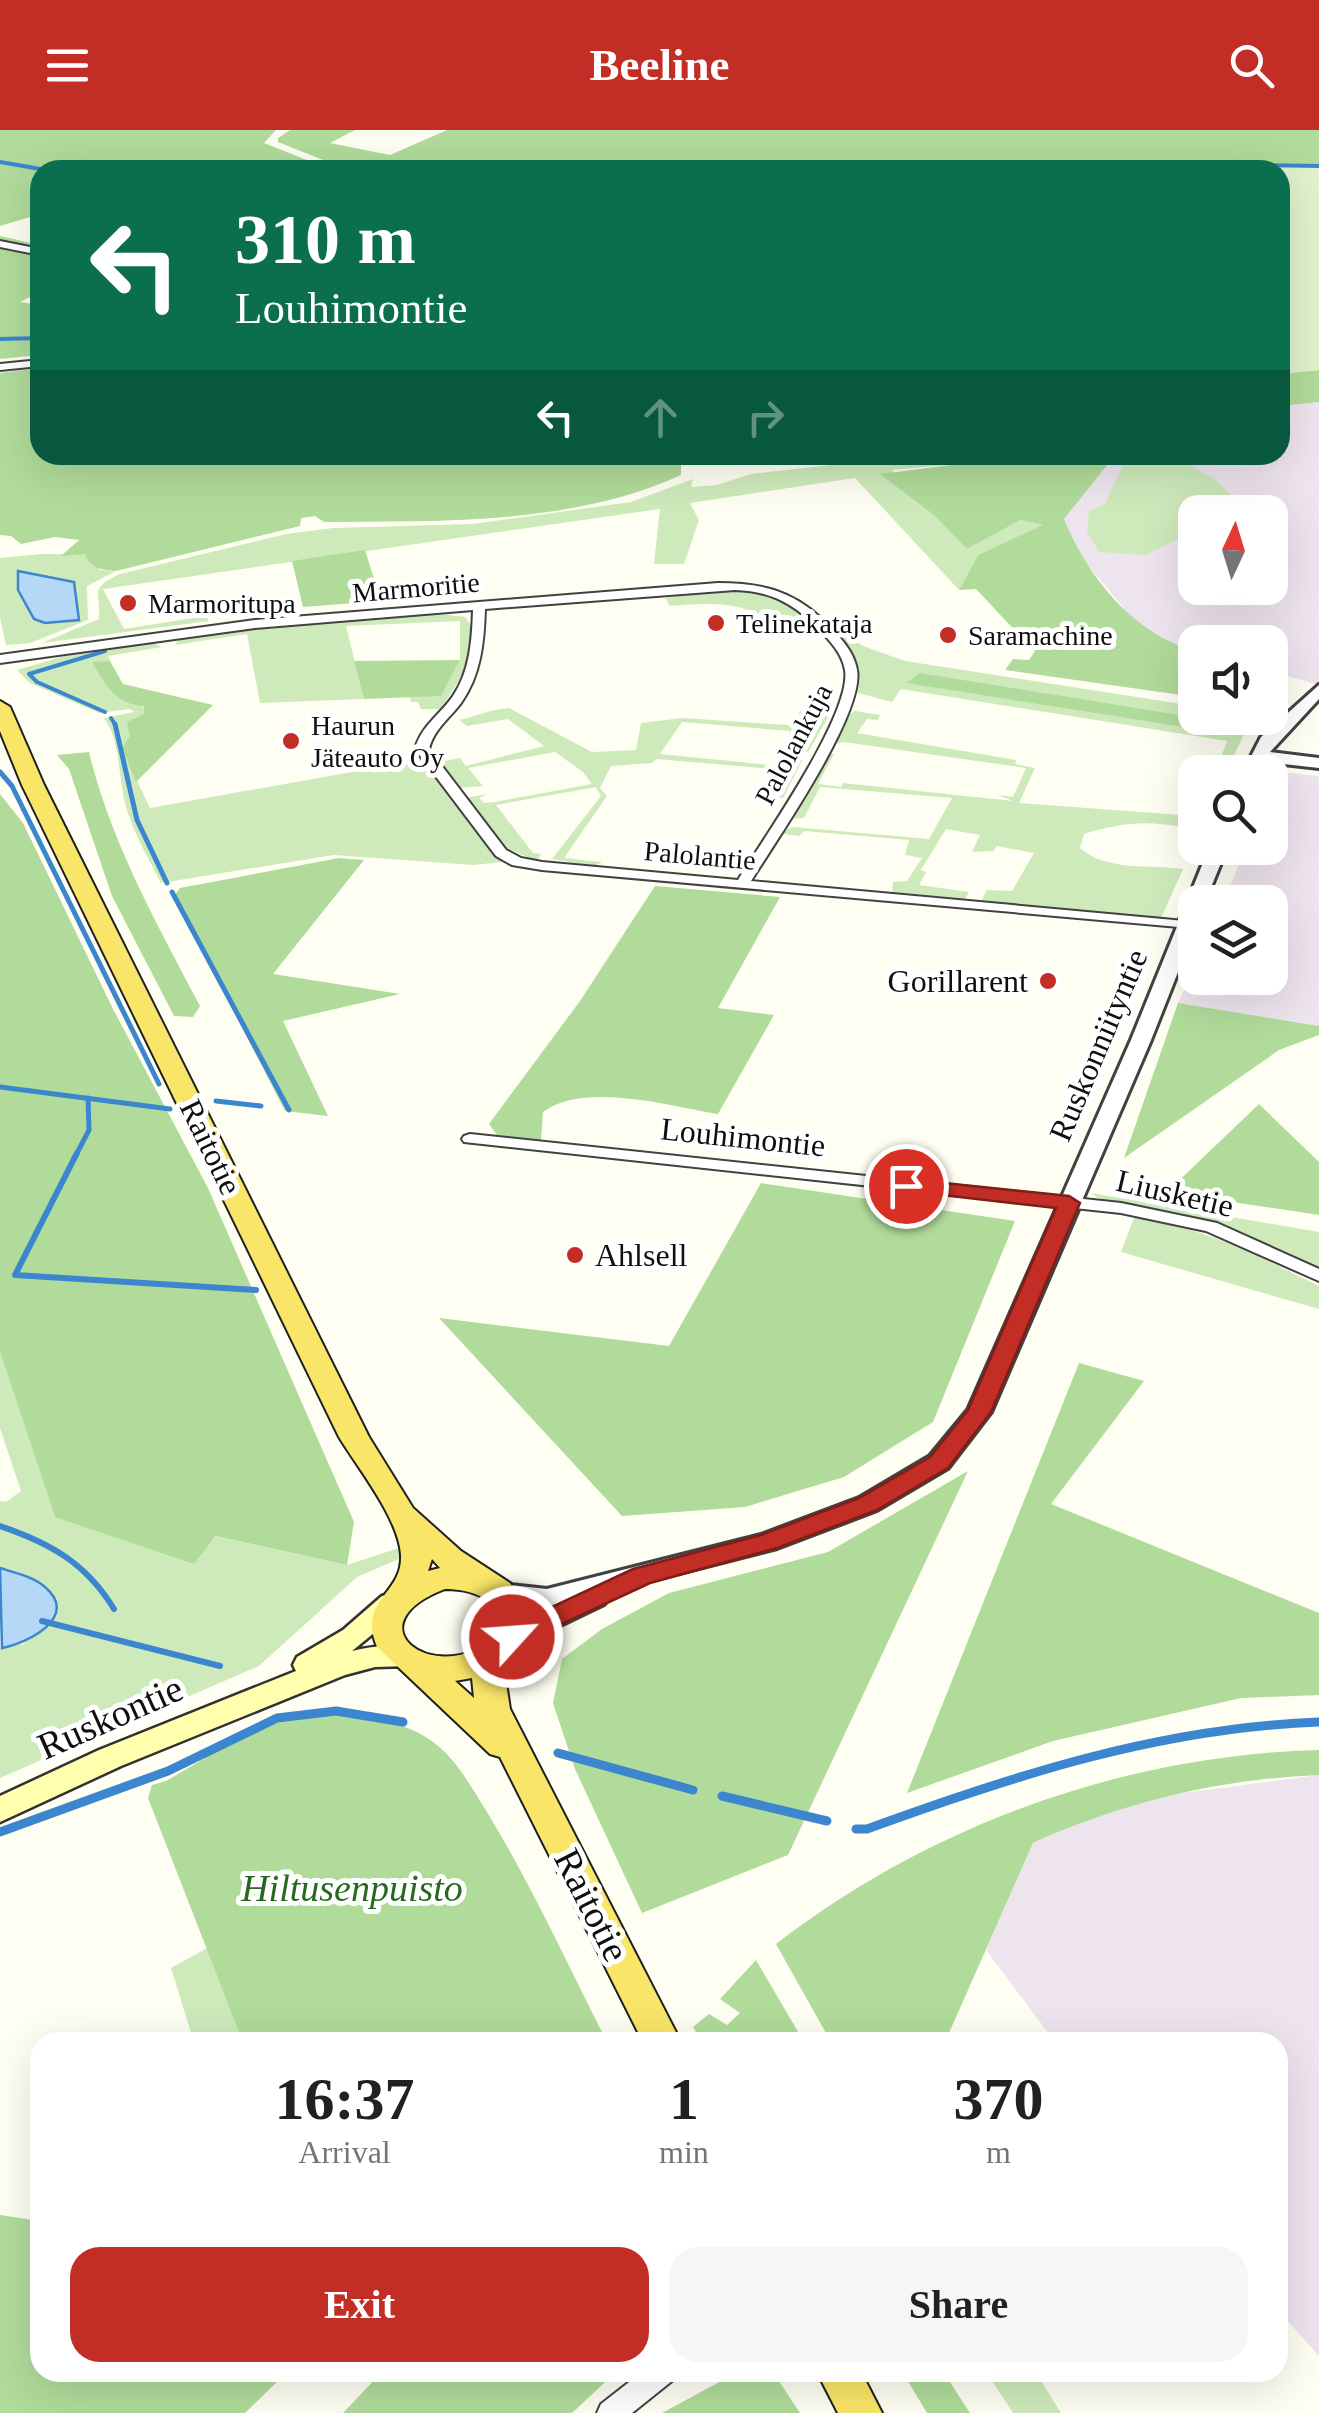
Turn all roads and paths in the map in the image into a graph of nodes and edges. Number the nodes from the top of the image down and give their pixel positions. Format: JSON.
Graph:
{"nodes":[{"id":1,"x":0,"y":244,"type":"edge"},
{"id":2,"x":30,"y":250,"type":"edge"},
{"id":3,"x":30,"y":364,"type":"edge"},
{"id":4,"x":0,"y":367,"type":"edge"},
{"id":5,"x":777,"y":591,"type":"joint"},
{"id":6,"x":479,"y":607,"type":"junction"},
{"id":7,"x":60,"y":654,"type":"junction"},
{"id":8,"x":0,"y":660,"type":"edge"},
{"id":9,"x":0,"y":668,"type":"edge"},
{"id":10,"x":1319,"y":690,"type":"edge"},
{"id":11,"x":0,"y":707,"type":"edge"},
{"id":12,"x":0,"y":743,"type":"edge"},
{"id":13,"x":1261,"y":755,"type":"edge"},
{"id":14,"x":1288,"y":763,"type":"edge"},
{"id":15,"x":1319,"y":763,"type":"edge"},
{"id":16,"x":33,"y":785,"type":"junction"},
{"id":17,"x":742,"y":884,"type":"junction"},
{"id":18,"x":1178,"y":924,"type":"edge"},
{"id":19,"x":1178,"y":943,"type":"edge"},
{"id":20,"x":470,"y":1139,"type":"dead end"},
{"id":21,"x":1069,"y":1203,"type":"junction"},
{"id":22,"x":1319,"y":1276,"type":"edge"},
{"id":23,"x":396,"y":1506,"type":"junction"},
{"id":24,"x":642,"y":1576,"type":"junction"},
{"id":25,"x":493,"y":1588,"type":"junction"},
{"id":26,"x":398,"y":1597,"type":"junction"},
{"id":27,"x":506,"y":1644,"type":"junction"},
{"id":28,"x":410,"y":1662,"type":"junction"},
{"id":29,"x":253,"y":1699,"type":"junction"},
{"id":30,"x":523,"y":1768,"type":"junction"},
{"id":31,"x":0,"y":1810,"type":"edge"},
{"id":32,"x":657,"y":2032,"type":"edge"},
{"id":33,"x":650,"y":2382,"type":"edge"},
{"id":34,"x":844,"y":2382,"type":"edge"},
{"id":35,"x":610,"y":2413,"type":"edge"},
{"id":36,"x":861,"y":2413,"type":"edge"}],
"edges":[{"from":1,"to":2,"type":"street"},
{"from":3,"to":4,"type":"street"},
{"from":5,"to":6,"type":"street","name":"Marmoritie"},
{"from":5,"to":17,"type":"street","name":"Palolankuja"},
{"from":6,"to":7,"type":"street","name":"Marmoritie"},
{"from":6,"to":17,"type":"street","name":"Palolantie"},
{"from":7,"to":8,"type":"street","name":"Marmoritie"},
{"from":7,"to":9,"type":"street","name":"Marmoritie"},
{"from":10,"to":13,"type":"street"},
{"from":11,"to":16,"type":"main road","name":"Raitotie"},
{"from":12,"to":16,"type":"main road","name":"Raitotie"},
{"from":14,"to":15,"type":"street"},
{"from":16,"to":23,"type":"main road","name":"Raitotie"},
{"from":17,"to":18,"type":"street","name":"Palolantie"},
{"from":19,"to":21,"type":"street","name":"Ruskonniityntie"},
{"from":20,"to":21,"type":"street","name":"Louhimontie"},
{"from":21,"to":22,"type":"street","name":"Liusketie"},
{"from":21,"to":24,"type":"street","name":"Ruskonniityntie"},
{"from":23,"to":25,"type":"main road","name":"Raitotie"},
{"from":23,"to":26,"type":"main road","name":"Raitotie"},
{"from":24,"to":25,"type":"street","name":"Ruskonniityntie"},
{"from":24,"to":27,"type":"street","name":"Ruskonniityntie"},
{"from":25,"to":26,"type":"main road"},
{"from":25,"to":27,"type":"main road"},
{"from":26,"to":28,"type":"main road"},
{"from":26,"to":29,"type":"main road","name":"Ruskontie"},
{"from":27,"to":28,"type":"main road"},
{"from":27,"to":30,"type":"main road","name":"Raitotie"},
{"from":28,"to":29,"type":"main road","name":"Ruskontie"},
{"from":28,"to":30,"type":"main road","name":"Raitotie"},
{"from":29,"to":31,"type":"main road","name":"Ruskontie"},
{"from":30,"to":32,"type":"main road","name":"Raitotie"},
{"from":33,"to":35,"type":"street"},
{"from":34,"to":36,"type":"main road"}]}
